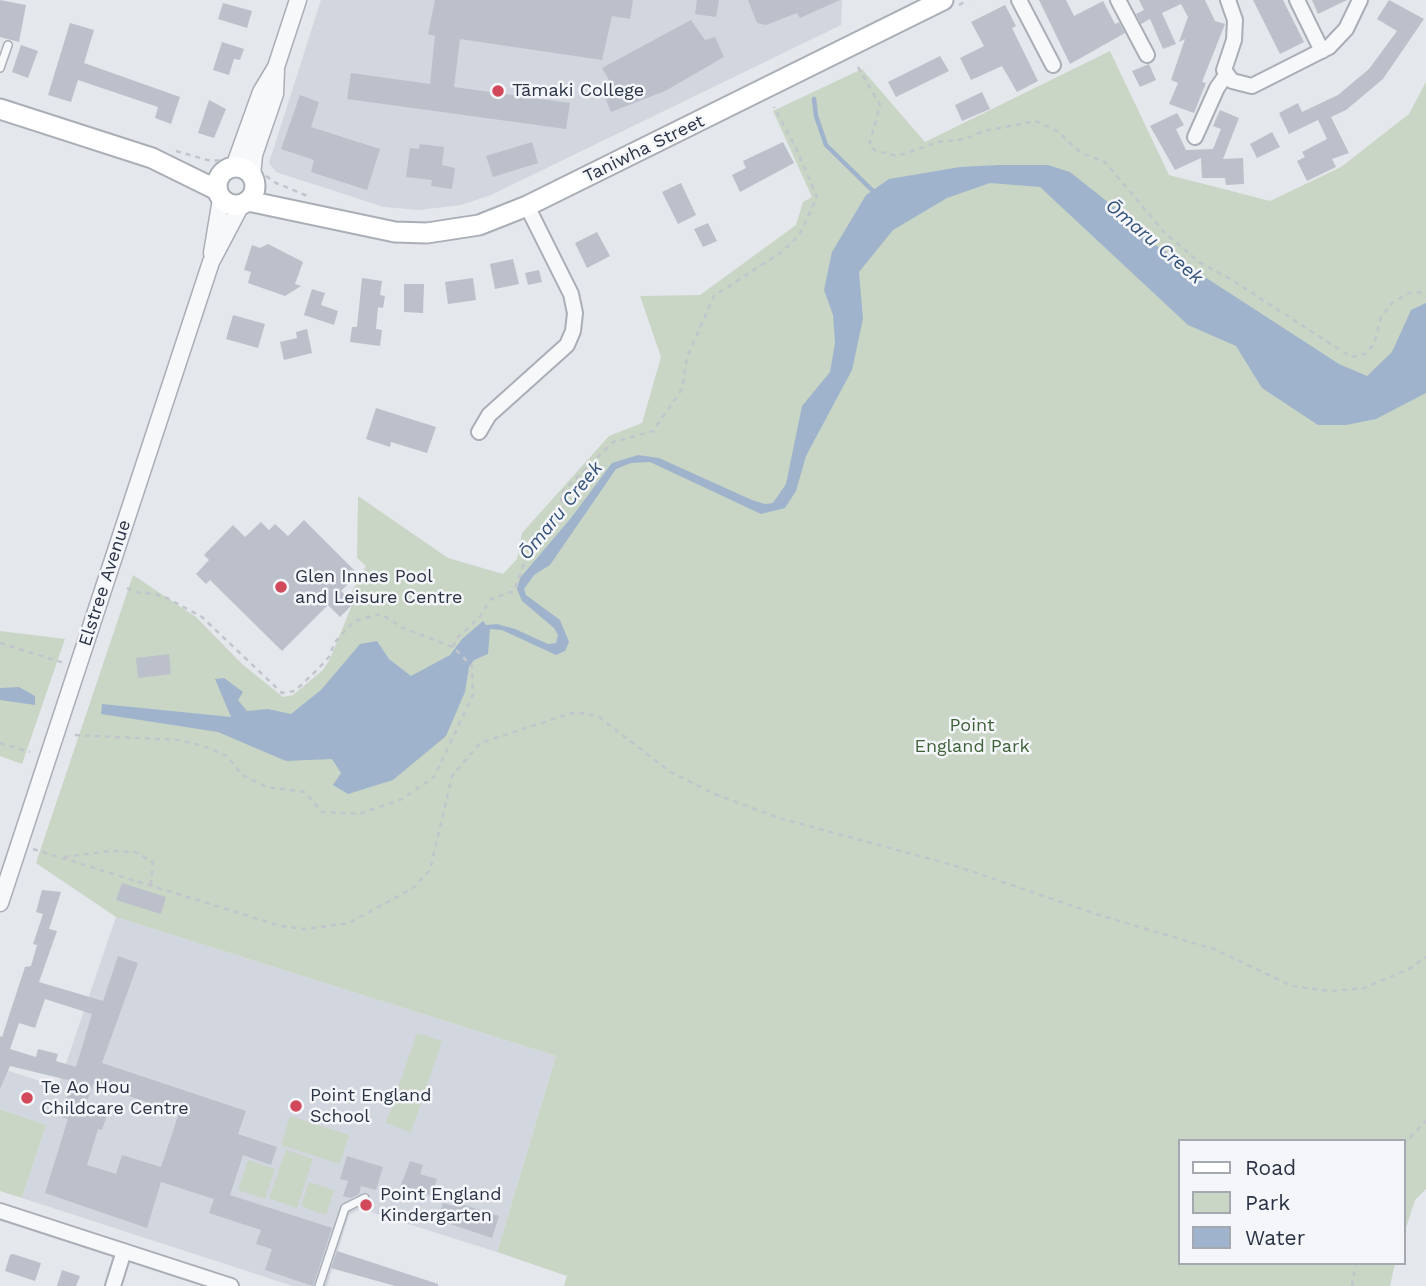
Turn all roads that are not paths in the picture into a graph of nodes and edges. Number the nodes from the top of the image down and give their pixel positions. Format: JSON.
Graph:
{"nodes":[{"id":1,"x":298,"y":0,"type":"edge"},
{"id":2,"x":943,"y":0,"type":"edge"},
{"id":3,"x":1019,"y":0,"type":"edge"},
{"id":4,"x":1118,"y":0,"type":"edge"},
{"id":5,"x":1227,"y":0,"type":"edge"},
{"id":6,"x":1297,"y":0,"type":"edge"},
{"id":7,"x":1360,"y":0,"type":"edge"},
{"id":8,"x":8,"y":45,"type":"dead end"},
{"id":9,"x":1322,"y":51,"type":"junction"},
{"id":10,"x":1147,"y":55,"type":"dead end"},
{"id":11,"x":1053,"y":65,"type":"dead end"},
{"id":12,"x":0,"y":68,"type":"edge"},
{"id":13,"x":276,"y":68,"type":"junction"},
{"id":14,"x":1226,"y":75,"type":"junction"},
{"id":15,"x":0,"y":109,"type":"edge"},
{"id":16,"x":1195,"y":137,"type":"dead end"},
{"id":17,"x":152,"y":158,"type":"junction"},
{"id":18,"x":230,"y":169,"type":"junction"},
{"id":19,"x":256,"y":176,"type":"junction"},
{"id":20,"x":219,"y":195,"type":"junction"},
{"id":21,"x":245,"y":203,"type":"junction"},
{"id":22,"x":527,"y":206,"type":"junction"},
{"id":23,"x":330,"y":216,"type":"junction"},
{"id":24,"x":211,"y":262,"type":"junction"},
{"id":25,"x":479,"y":432,"type":"dead end"},
{"id":26,"x":0,"y":903,"type":"edge"},
{"id":27,"x":365,"y":1198,"type":"dead end"},
{"id":28,"x":1,"y":1215,"type":"edge"},
{"id":29,"x":124,"y":1251,"type":"junction"},
{"id":30,"x":113,"y":1286,"type":"edge"},
{"id":31,"x":231,"y":1286,"type":"edge"},
{"id":32,"x":320,"y":1286,"type":"edge"}],
"edges":[{"from":1,"to":13,"type":"street"},
{"from":2,"to":22,"type":"main road","name":"Taniwha Street"},
{"from":3,"to":11,"type":"street"},
{"from":4,"to":10,"type":"street"},
{"from":5,"to":14,"type":"street"},
{"from":6,"to":9,"type":"street"},
{"from":7,"to":9,"type":"street"},
{"from":8,"to":12,"type":"lane"},
{"from":9,"to":14,"type":"street"},
{"from":13,"to":18,"type":"street"},
{"from":13,"to":19,"type":"street"},
{"from":14,"to":16,"type":"street"},
{"from":15,"to":17,"type":"main road"},
{"from":17,"to":18,"type":"main road"},
{"from":17,"to":20,"type":"main road"},
{"from":18,"to":19,"type":"main road"},
{"from":18,"to":20,"type":"main road"},
{"from":19,"to":21,"type":"main road"},
{"from":19,"to":23,"type":"main road","name":"Taniwha Street"},
{"from":20,"to":21,"type":"main road"},
{"from":20,"to":24,"type":"street","name":"Elstree Avenue"},
{"from":21,"to":23,"type":"main road","name":"Taniwha Street"},
{"from":21,"to":24,"type":"street","name":"Elstree Avenue"},
{"from":22,"to":23,"type":"main road","name":"Taniwha Street"},
{"from":22,"to":25,"type":"street"},
{"from":24,"to":26,"type":"street","name":"Elstree Avenue"},
{"from":27,"to":32,"type":"lane"},
{"from":28,"to":29,"type":"street"},
{"from":29,"to":30,"type":"street"},
{"from":29,"to":31,"type":"street"}]}
